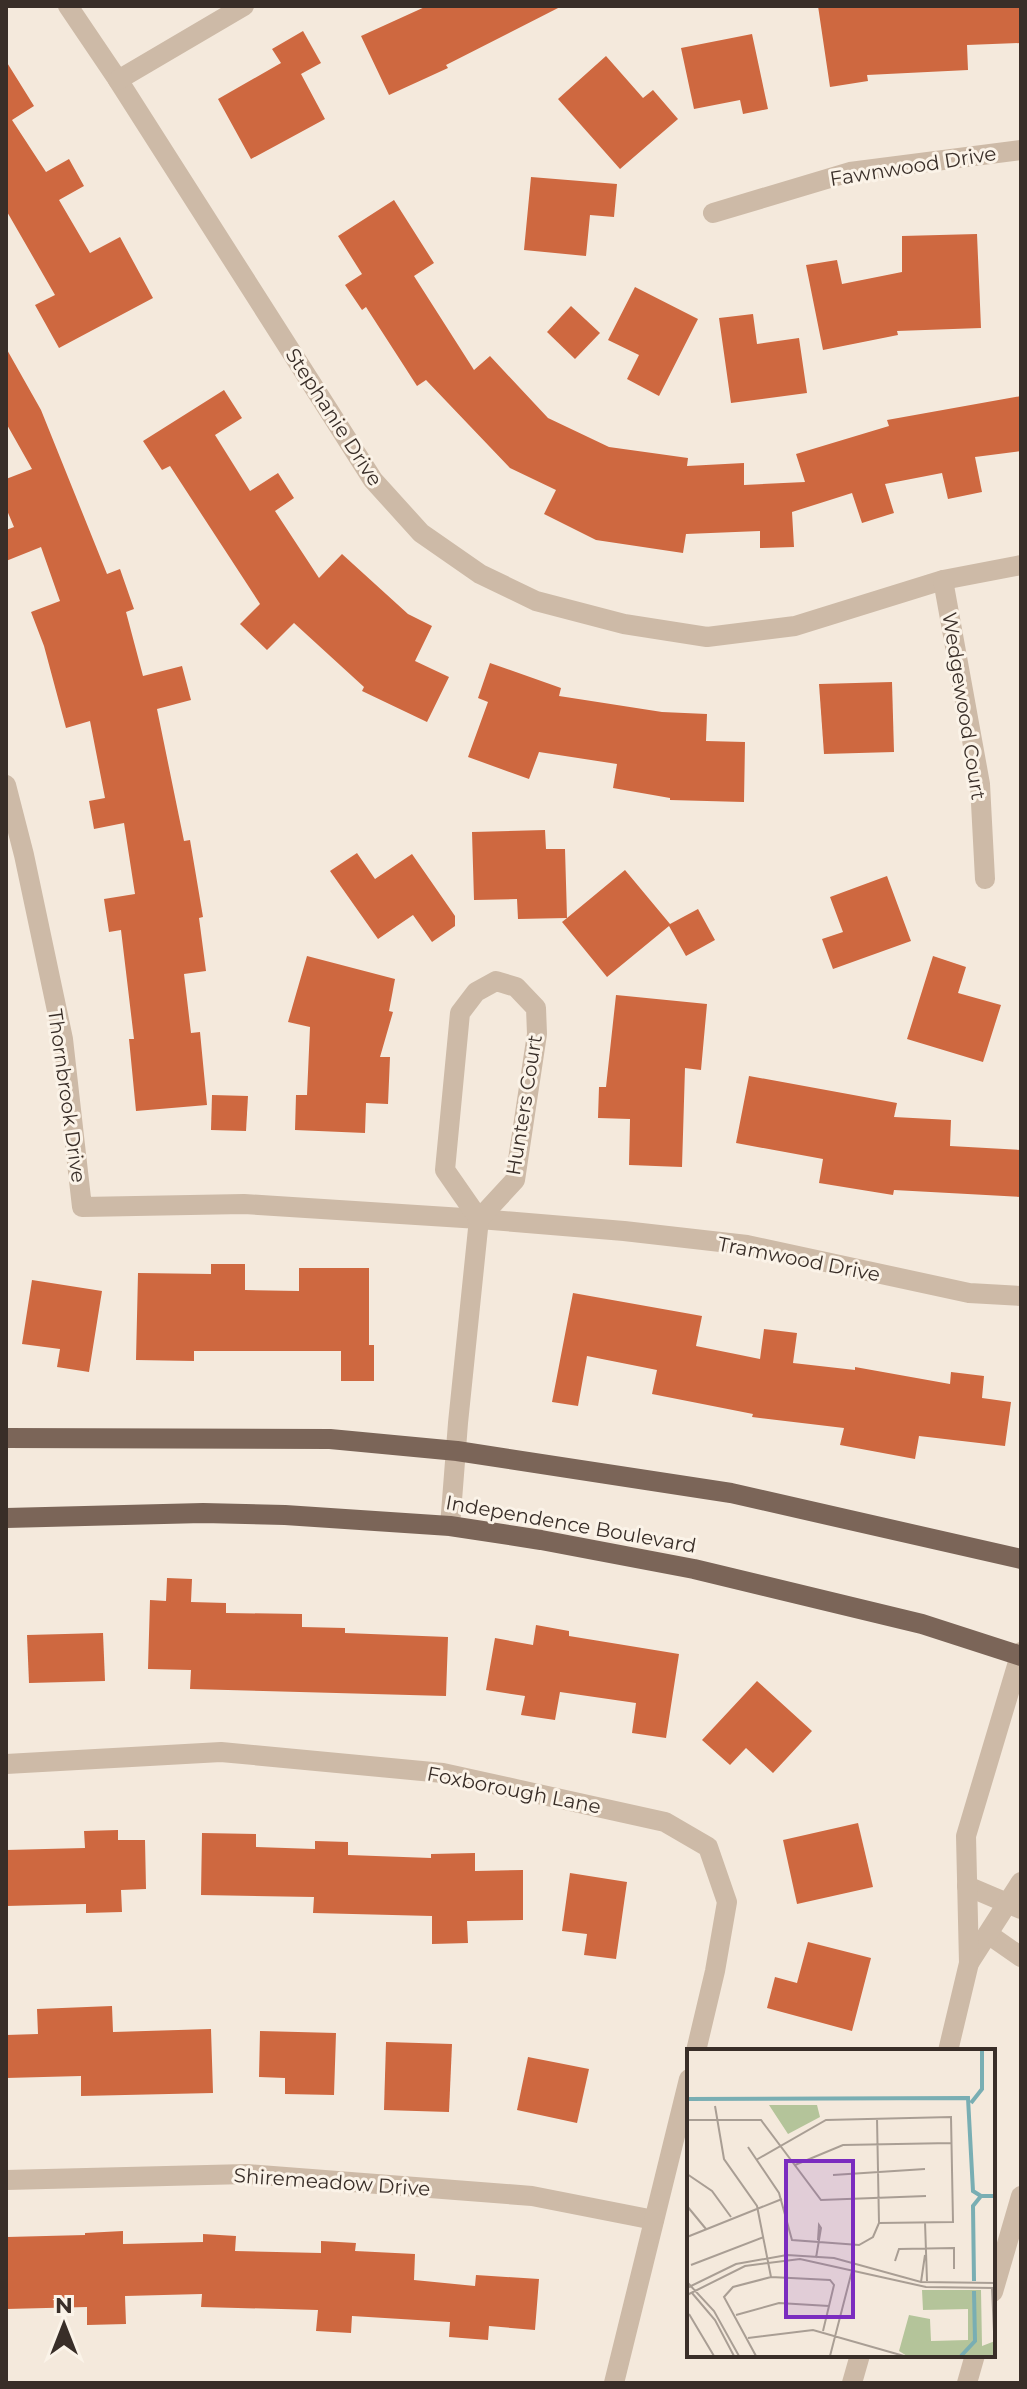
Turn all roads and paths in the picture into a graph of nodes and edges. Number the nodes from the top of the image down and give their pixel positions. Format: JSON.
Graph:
{"nodes":[{"id":1,"x":68,"y":6,"type":"edge"},
{"id":2,"x":244,"y":6,"type":"edge"},
{"id":3,"x":118,"y":80,"type":"junction"},
{"id":4,"x":1021,"y":150,"type":"edge"},
{"id":5,"x":713,"y":213,"type":"dead end"},
{"id":6,"x":1021,"y":565,"type":"edge"},
{"id":7,"x":943,"y":580,"type":"junction"},
{"id":8,"x":6,"y":785,"type":"edge"},
{"id":9,"x":985,"y":879,"type":"dead end"},
{"id":10,"x":479,"y":1219,"type":"junction"},
{"id":11,"x":1021,"y":1296,"type":"edge"},
{"id":12,"x":6,"y":1438,"type":"edge"},
{"id":13,"x":457,"y":1451,"type":"junction"},
{"id":14,"x":6,"y":1518,"type":"edge"},
{"id":15,"x":450,"y":1526,"type":"junction"},
{"id":16,"x":1021,"y":1559,"type":"edge"},
{"id":17,"x":1021,"y":1654,"type":"edge"},
{"id":18,"x":6,"y":1764,"type":"edge"},
{"id":19,"x":1021,"y":1882,"type":"edge"},
{"id":20,"x":967,"y":1886,"type":"junction"},
{"id":21,"x":1015,"y":1905,"type":"edge"},
{"id":22,"x":988,"y":1934,"type":"junction"},
{"id":23,"x":1021,"y":1957,"type":"edge"},
{"id":24,"x":969,"y":1963,"type":"junction"},
{"id":25,"x":696,"y":2049,"type":"edge"},
{"id":26,"x":948,"y":2049,"type":"edge"},
{"id":27,"x":687,"y":2087,"type":"edge"},
{"id":28,"x":6,"y":2180,"type":"edge"},
{"id":29,"x":1021,"y":2196,"type":"edge"},
{"id":30,"x":654,"y":2220,"type":"junction"},
{"id":31,"x":995,"y":2285,"type":"edge"},
{"id":32,"x":859,"y":2357,"type":"edge"},
{"id":33,"x":974,"y":2357,"type":"edge"},
{"id":34,"x":614,"y":2383,"type":"edge"},
{"id":35,"x":852,"y":2383,"type":"edge"},
{"id":36,"x":967,"y":2383,"type":"edge"}],
"edges":[{"from":1,"to":3,"type":"street","name":"Stephanie Drive"},
{"from":2,"to":3,"type":"street"},
{"from":3,"to":7,"type":"street","name":"Stephanie Drive"},
{"from":4,"to":5,"type":"street","name":"Fawnwood Drive"},
{"from":6,"to":7,"type":"street","name":"Stephanie Drive"},
{"from":7,"to":9,"type":"street","name":"Wedgewood Court"},
{"from":8,"to":10,"type":"street","name":"Thornbrook Drive"},
{"from":10,"to":10,"type":"street","name":"Hunters Court"},
{"from":10,"to":11,"type":"street","name":"Tramwood Drive"},
{"from":10,"to":13,"type":"street"},
{"from":12,"to":13,"type":"main road"},
{"from":13,"to":15,"type":"street"},
{"from":13,"to":16,"type":"main road"},
{"from":14,"to":15,"type":"main road","name":"Independence Boulevard"},
{"from":15,"to":17,"type":"main road","name":"Independence Boulevard"},
{"from":17,"to":20,"type":"street"},
{"from":18,"to":25,"type":"street","name":"Foxborough Lane"},
{"from":19,"to":21,"type":"street"},
{"from":20,"to":21,"type":"street"},
{"from":20,"to":24,"type":"street"},
{"from":21,"to":22,"type":"street"},
{"from":22,"to":23,"type":"street"},
{"from":22,"to":24,"type":"street"},
{"from":24,"to":26,"type":"street"},
{"from":27,"to":30,"type":"street"},
{"from":28,"to":30,"type":"street","name":"Shiremeadow Drive"},
{"from":29,"to":31,"type":"street"},
{"from":30,"to":34,"type":"street"},
{"from":32,"to":35,"type":"street"},
{"from":33,"to":36,"type":"street"}]}
